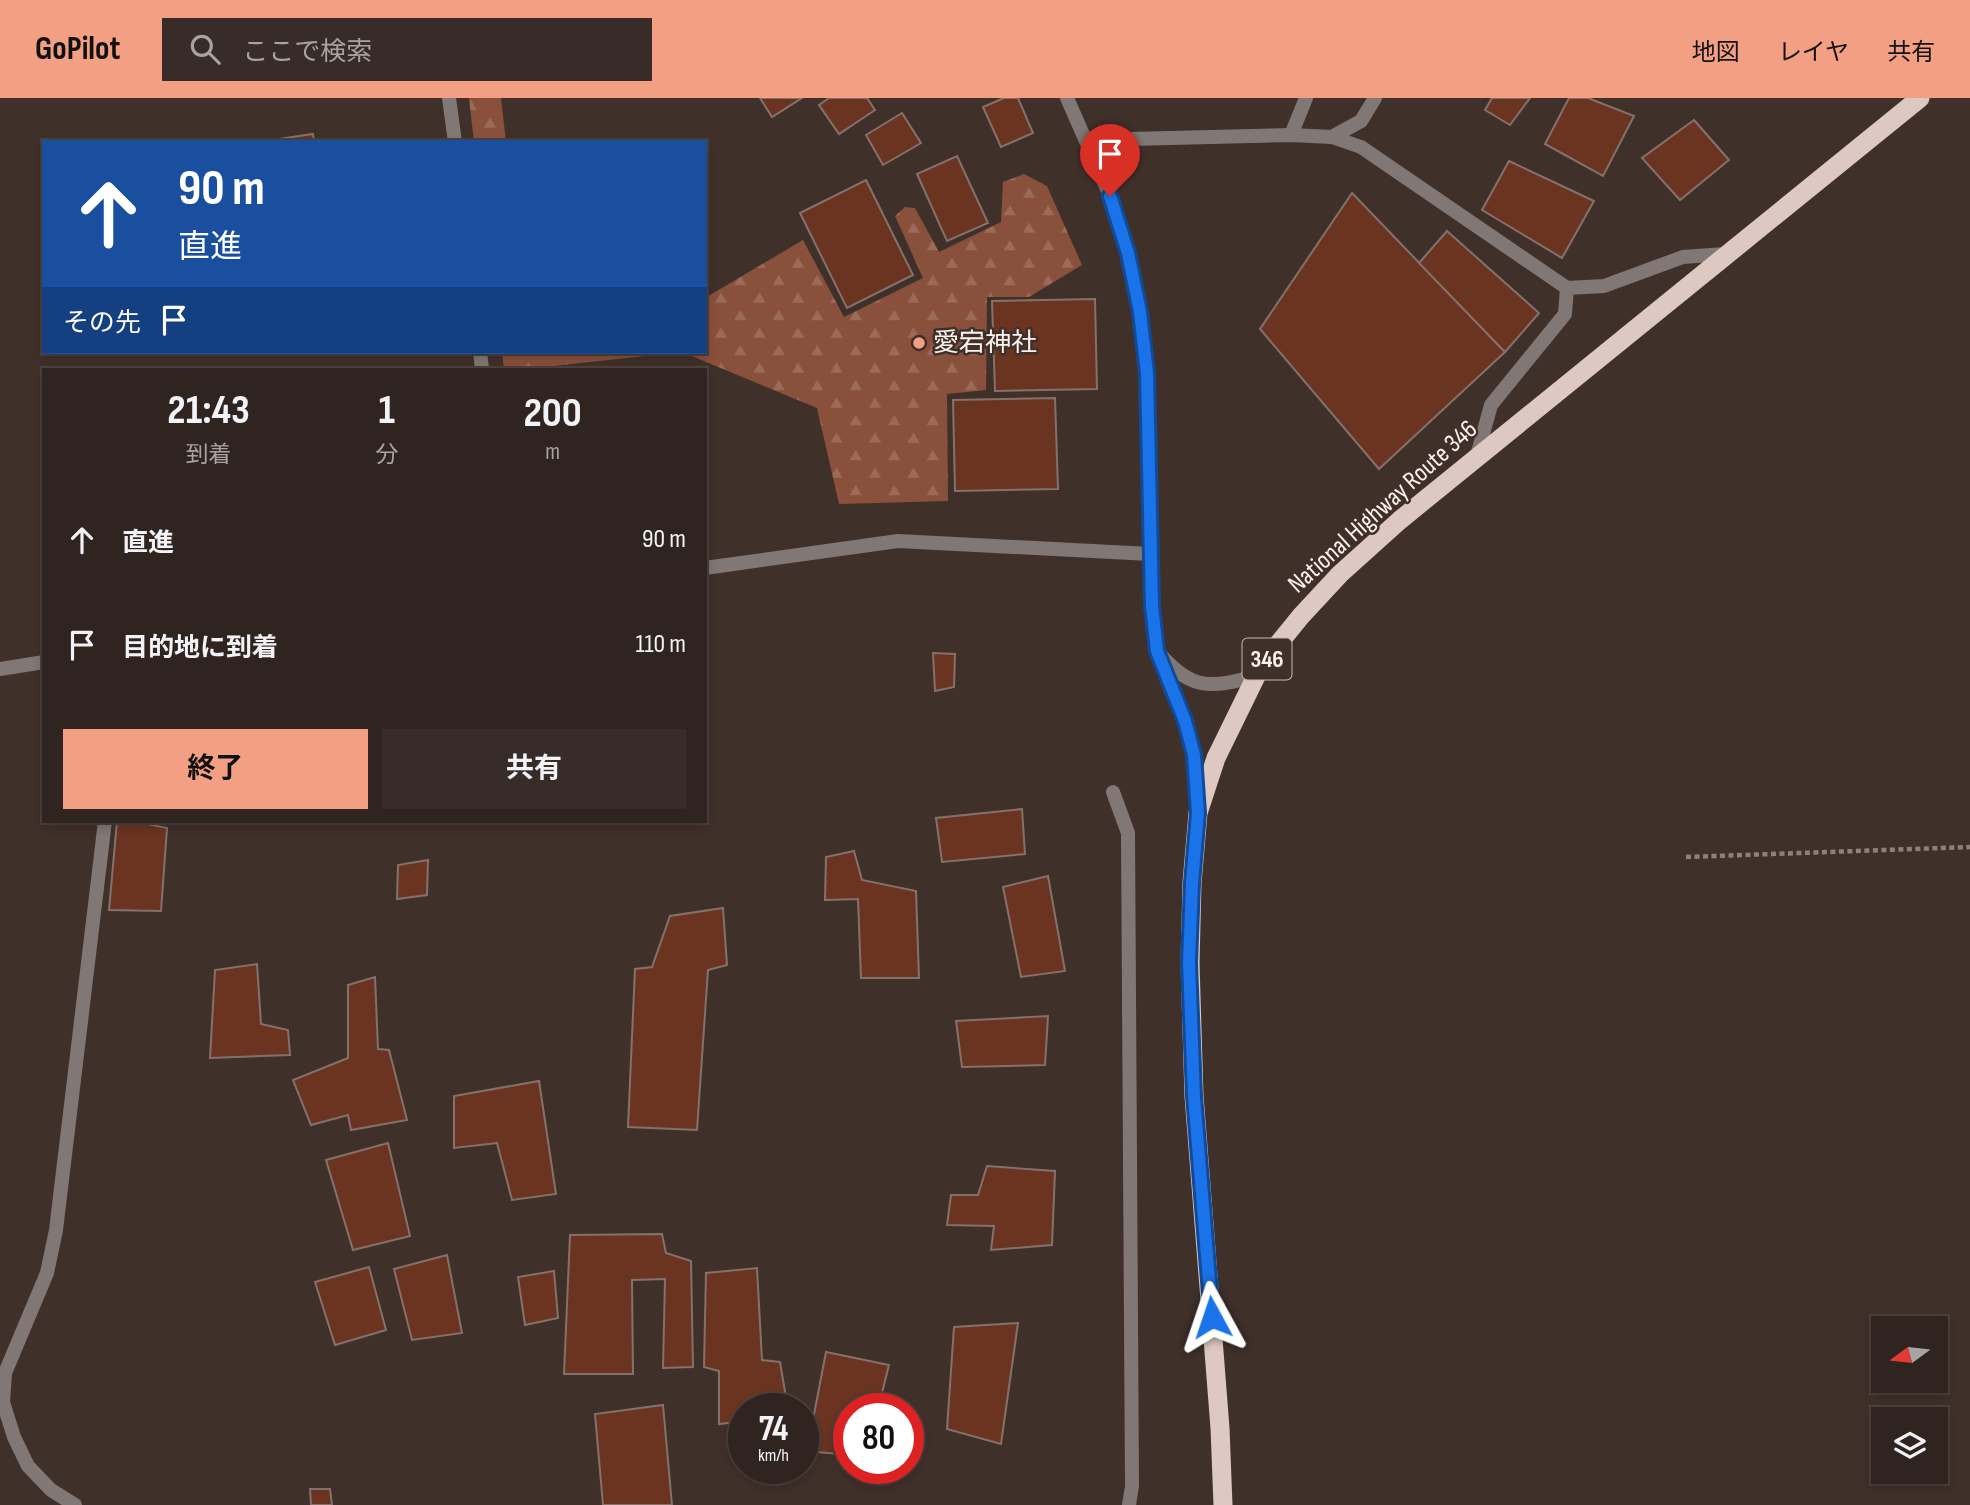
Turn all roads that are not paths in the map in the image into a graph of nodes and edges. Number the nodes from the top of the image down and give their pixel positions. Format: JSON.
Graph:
{"nodes":[{"id":1,"x":450,"y":98,"type":"edge"},
{"id":2,"x":1067,"y":98,"type":"edge"},
{"id":3,"x":1306,"y":98,"type":"edge"},
{"id":4,"x":1374,"y":98,"type":"edge"},
{"id":5,"x":1920,"y":98,"type":"edge"},
{"id":6,"x":1291,"y":135,"type":"junction"},
{"id":7,"x":1332,"y":137,"type":"junction"},
{"id":8,"x":455,"y":140,"type":"edge"},
{"id":9,"x":1089,"y":146,"type":"junction"},
{"id":10,"x":1725,"y":254,"type":"junction"},
{"id":11,"x":1567,"y":288,"type":"junction"},
{"id":12,"x":1478,"y":456,"type":"junction"},
{"id":13,"x":1150,"y":554,"type":"junction"},
{"id":14,"x":707,"y":568,"type":"edge"},
{"id":15,"x":1157,"y":651,"type":"junction"},
{"id":16,"x":42,"y":662,"type":"edge"},
{"id":17,"x":0,"y":668,"type":"edge"},
{"id":18,"x":1256,"y":676,"type":"junction"},
{"id":19,"x":1114,"y":792,"type":"dead end"},
{"id":20,"x":1198,"y":813,"type":"junction"},
{"id":21,"x":105,"y":823,"type":"edge"},
{"id":22,"x":75,"y":1505,"type":"edge"},
{"id":23,"x":1129,"y":1505,"type":"edge"},
{"id":24,"x":1223,"y":1505,"type":"edge"}],
"edges":[{"from":1,"to":8,"type":"street"},
{"from":2,"to":9,"type":"street"},
{"from":3,"to":6,"type":"street"},
{"from":4,"to":7,"type":"street"},
{"from":5,"to":10,"type":"highway","name":"National Highway Route 346","number":"346"},
{"from":6,"to":7,"type":"street"},
{"from":6,"to":9,"type":"street"},
{"from":7,"to":11,"type":"street"},
{"from":9,"to":13,"type":"street"},
{"from":10,"to":11,"type":"street"},
{"from":10,"to":12,"type":"highway","name":"National Highway Route 346","number":"346"},
{"from":11,"to":12,"type":"street"},
{"from":12,"to":18,"type":"highway","name":"National Highway Route 346","number":"346"},
{"from":13,"to":14,"type":"street"},
{"from":13,"to":15,"type":"street"},
{"from":15,"to":18,"type":"street"},
{"from":15,"to":20,"type":"street"},
{"from":16,"to":17,"type":"street"},
{"from":18,"to":20,"type":"highway","name":"National Highway Route 346","number":"346"},
{"from":19,"to":23,"type":"street"},
{"from":20,"to":24,"type":"highway","name":"National Highway Route 346","number":"346"},
{"from":21,"to":22,"type":"street"}]}
